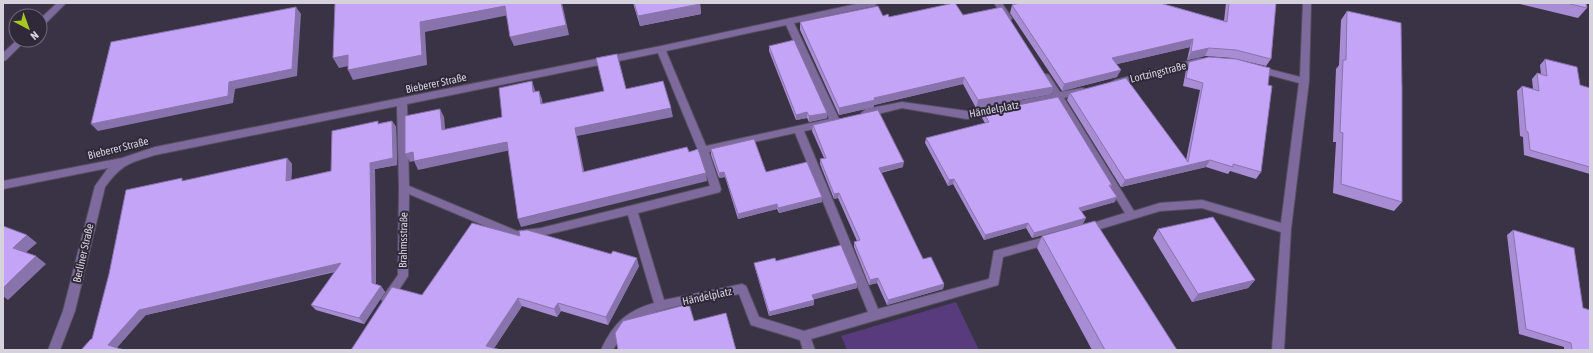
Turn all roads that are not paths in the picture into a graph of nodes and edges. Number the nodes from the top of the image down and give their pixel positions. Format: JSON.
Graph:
{"nodes":[{"id":1,"x":62,"y":3,"type":"edge"},
{"id":2,"x":874,"y":3,"type":"edge"},
{"id":3,"x":998,"y":3,"type":"edge"},
{"id":4,"x":1307,"y":3,"type":"edge"},
{"id":5,"x":48,"y":16,"type":"edge"},
{"id":6,"x":789,"y":21,"type":"junction"},
{"id":7,"x":1011,"y":23,"type":"edge"},
{"id":8,"x":14,"y":48,"type":"edge"},
{"id":9,"x":661,"y":49,"type":"junction"},
{"id":10,"x":3,"y":58,"type":"edge"},
{"id":11,"x":1212,"y":60,"type":"edge"},
{"id":12,"x":1246,"y":66,"type":"edge"},
{"id":13,"x":1042,"y":70,"type":"edge"},
{"id":14,"x":1304,"y":81,"type":"junction"},
{"id":15,"x":1105,"y":85,"type":"edge"},
{"id":16,"x":1090,"y":89,"type":"edge"},
{"id":17,"x":1059,"y":97,"type":"junction"},
{"id":18,"x":402,"y":102,"type":"junction"},
{"id":19,"x":857,"y":116,"type":"edge"},
{"id":20,"x":798,"y":129,"type":"junction"},
{"id":21,"x":703,"y":150,"type":"junction"},
{"id":22,"x":122,"y":162,"type":"junction"},
{"id":23,"x":3,"y":184,"type":"edge"},
{"id":24,"x":404,"y":188,"type":"junction"},
{"id":25,"x":632,"y":210,"type":"junction"},
{"id":26,"x":1132,"y":216,"type":"junction"},
{"id":27,"x":1286,"y":229,"type":"junction"},
{"id":28,"x":1080,"y":231,"type":"edge"},
{"id":29,"x":1065,"y":235,"type":"edge"},
{"id":30,"x":660,"y":306,"type":"junction"},
{"id":31,"x":383,"y":307,"type":"edge"},
{"id":32,"x":875,"y":315,"type":"junction"},
{"id":33,"x":804,"y":336,"type":"junction"},
{"id":34,"x":54,"y":350,"type":"edge"},
{"id":35,"x":607,"y":350,"type":"edge"},
{"id":36,"x":809,"y":350,"type":"edge"},
{"id":37,"x":1278,"y":350,"type":"edge"}],
"edges":[{"from":1,"to":5,"type":"street"},
{"from":2,"to":6,"type":"street","name":"Bieberer Straße"},
{"from":3,"to":7,"type":"street"},
{"from":4,"to":14,"type":"street"},
{"from":6,"to":9,"type":"street","name":"Bieberer Straße"},
{"from":6,"to":20,"type":"street"},
{"from":8,"to":10,"type":"street"},
{"from":9,"to":18,"type":"street","name":"Bieberer Straße"},
{"from":9,"to":21,"type":"street"},
{"from":11,"to":15,"type":"street","name":"Lortzingstraße"},
{"from":12,"to":14,"type":"street"},
{"from":13,"to":17,"type":"street"},
{"from":14,"to":27,"type":"street"},
{"from":16,"to":17,"type":"street"},
{"from":17,"to":19,"type":"street","name":"Händelplatz"},
{"from":17,"to":26,"type":"street"},
{"from":18,"to":22,"type":"street","name":"Bieberer Straße"},
{"from":18,"to":24,"type":"street","name":"Brahmsstraße"},
{"from":20,"to":21,"type":"street"},
{"from":20,"to":32,"type":"street"},
{"from":21,"to":25,"type":"street"},
{"from":22,"to":23,"type":"street","name":"Bieberer Straße"},
{"from":22,"to":34,"type":"street","name":"Berliner Straße"},
{"from":24,"to":25,"type":"street"},
{"from":24,"to":31,"type":"street","name":"Brahmsstraße"},
{"from":25,"to":30,"type":"street"},
{"from":26,"to":27,"type":"street"},
{"from":26,"to":28,"type":"street"},
{"from":27,"to":37,"type":"street"},
{"from":29,"to":32,"type":"street"},
{"from":30,"to":33,"type":"street","name":"Händelplatz"},
{"from":30,"to":35,"type":"street"},
{"from":32,"to":33,"type":"street"},
{"from":33,"to":36,"type":"street"}]}
